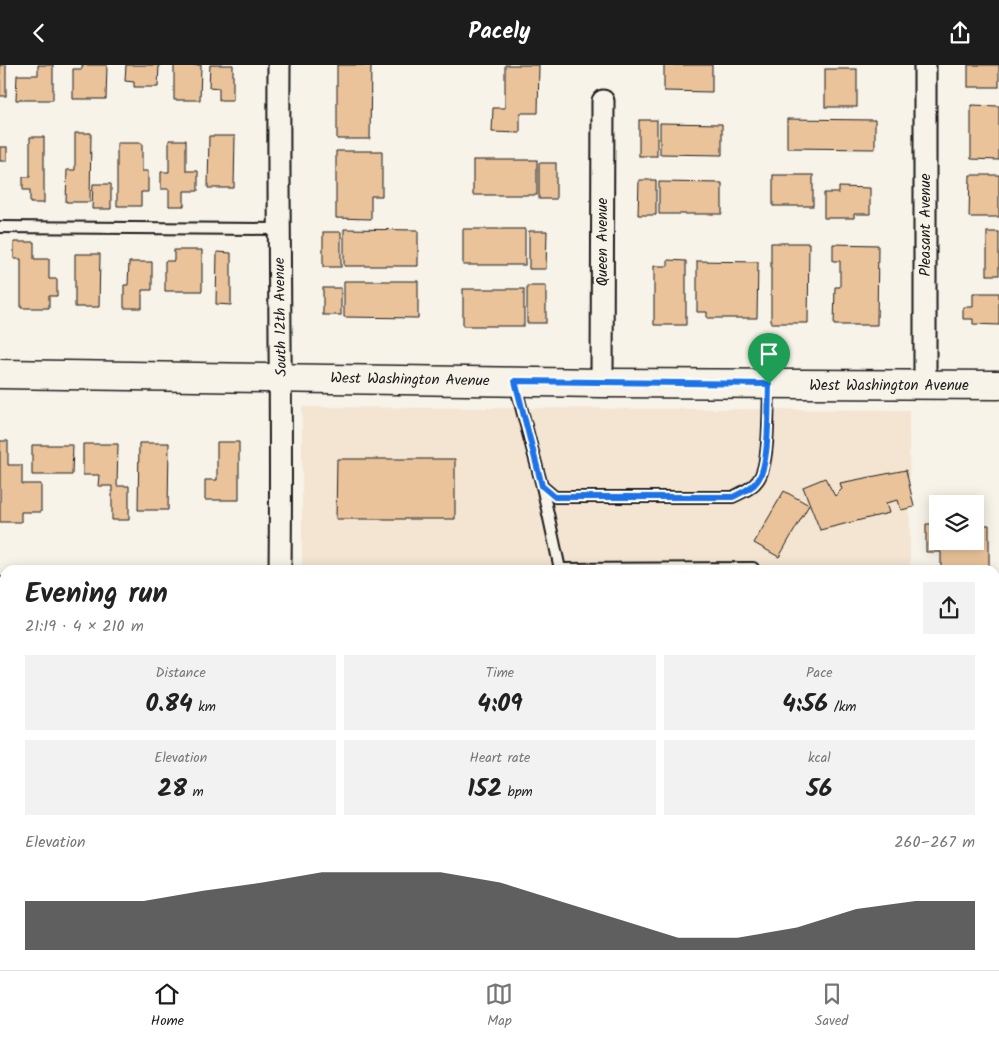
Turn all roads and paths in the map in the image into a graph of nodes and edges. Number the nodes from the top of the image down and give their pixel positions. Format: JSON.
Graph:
{"nodes":[{"id":1,"x":279,"y":65,"type":"edge"},
{"id":2,"x":924,"y":65,"type":"edge"},
{"id":3,"x":602,"y":101,"type":"dead end"},
{"id":4,"x":0,"y":227,"type":"edge"},
{"id":5,"x":278,"y":229,"type":"junction"},
{"id":6,"x":0,"y":374,"type":"edge"},
{"id":7,"x":282,"y":377,"type":"junction"},
{"id":8,"x":515,"y":381,"type":"junction"},
{"id":9,"x":602,"y":383,"type":"junction"},
{"id":10,"x":769,"y":384,"type":"junction"},
{"id":11,"x":925,"y":385,"type":"junction"},
{"id":12,"x":999,"y":385,"type":"edge"},
{"id":13,"x":542,"y":486,"type":"junction"},
{"id":14,"x":280,"y":565,"type":"edge"},
{"id":15,"x":559,"y":565,"type":"edge"}],
"edges":[{"from":1,"to":5,"type":"street","name":"South 12th Avenue"},
{"from":2,"to":11,"type":"street","name":"Pleasant Avenue"},
{"from":3,"to":9,"type":"street","name":"Queen Avenue"},
{"from":4,"to":5,"type":"lane"},
{"from":5,"to":7,"type":"street","name":"South 12th Avenue"},
{"from":6,"to":7,"type":"main road","name":"West Washington Avenue"},
{"from":7,"to":8,"type":"main road","name":"West Washington Avenue"},
{"from":7,"to":14,"type":"street","name":"South 12th Avenue"},
{"from":8,"to":9,"type":"main road","name":"West Washington Avenue"},
{"from":8,"to":13,"type":"lane"},
{"from":9,"to":10,"type":"main road","name":"West Washington Avenue"},
{"from":10,"to":11,"type":"main road","name":"West Washington Avenue"},
{"from":10,"to":13,"type":"lane"},
{"from":11,"to":12,"type":"main road","name":"West Washington Avenue"},
{"from":13,"to":15,"type":"lane"}]}
